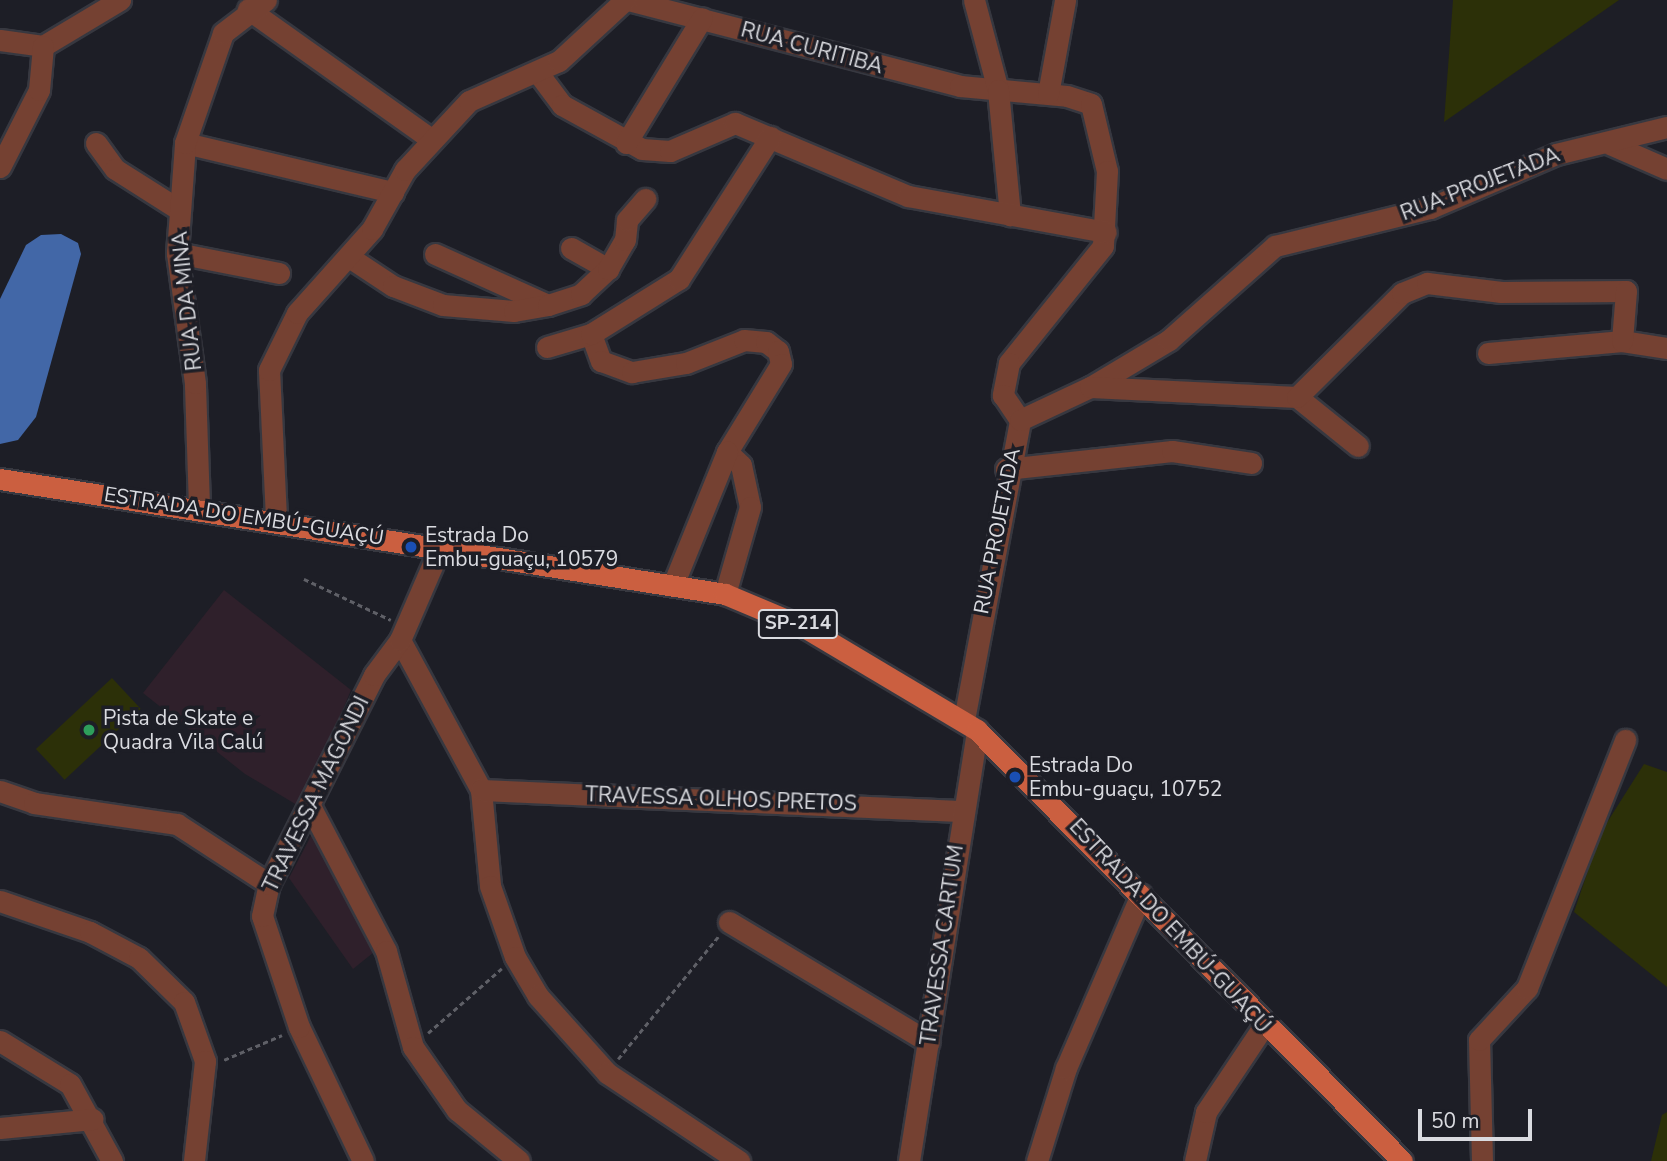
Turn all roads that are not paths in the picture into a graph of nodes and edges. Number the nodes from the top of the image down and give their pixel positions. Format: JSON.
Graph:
{"nodes":[{"id":1,"x":120,"y":0,"type":"edge"},
{"id":2,"x":626,"y":0,"type":"edge"},
{"id":3,"x":974,"y":0,"type":"edge"},
{"id":4,"x":1065,"y":0,"type":"edge"},
{"id":5,"x":257,"y":5,"type":"edge"},
{"id":6,"x":702,"y":18,"type":"junction"},
{"id":7,"x":0,"y":40,"type":"edge"},
{"id":8,"x":43,"y":46,"type":"junction"},
{"id":9,"x":538,"y":72,"type":"junction"},
{"id":10,"x":998,"y":90,"type":"junction"},
{"id":11,"x":1048,"y":94,"type":"junction"},
{"id":12,"x":1667,"y":127,"type":"edge"},
{"id":13,"x":770,"y":137,"type":"junction"},
{"id":14,"x":431,"y":139,"type":"junction"},
{"id":15,"x":96,"y":143,"type":"dead end"},
{"id":16,"x":185,"y":143,"type":"junction"},
{"id":17,"x":626,"y":143,"type":"junction"},
{"id":18,"x":1610,"y":144,"type":"junction"},
{"id":19,"x":0,"y":167,"type":"edge"},
{"id":20,"x":1667,"y":169,"type":"edge"},
{"id":21,"x":393,"y":192,"type":"junction"},
{"id":22,"x":645,"y":199,"type":"dead end"},
{"id":23,"x":178,"y":209,"type":"junction"},
{"id":24,"x":1010,"y":215,"type":"junction"},
{"id":25,"x":1106,"y":232,"type":"junction"},
{"id":26,"x":571,"y":248,"type":"dead end"},
{"id":27,"x":177,"y":253,"type":"junction"},
{"id":28,"x":435,"y":254,"type":"dead end"},
{"id":29,"x":349,"y":257,"type":"junction"},
{"id":30,"x":608,"y":269,"type":"junction"},
{"id":31,"x":279,"y":273,"type":"dead end"},
{"id":32,"x":548,"y":305,"type":"junction"},
{"id":33,"x":591,"y":334,"type":"junction"},
{"id":34,"x":1622,"y":341,"type":"junction"},
{"id":35,"x":547,"y":347,"type":"dead end"},
{"id":36,"x":1667,"y":348,"type":"edge"},
{"id":37,"x":1488,"y":353,"type":"dead end"},
{"id":38,"x":1090,"y":387,"type":"junction"},
{"id":39,"x":1297,"y":397,"type":"junction"},
{"id":40,"x":1020,"y":420,"type":"junction"},
{"id":41,"x":1358,"y":446,"type":"dead end"},
{"id":42,"x":727,"y":452,"type":"junction"},
{"id":43,"x":1251,"y":463,"type":"dead end"},
{"id":44,"x":1006,"y":470,"type":"junction"},
{"id":45,"x":0,"y":479,"type":"edge"},
{"id":46,"x":199,"y":506,"type":"junction"},
{"id":47,"x":276,"y":519,"type":"junction"},
{"id":48,"x":439,"y":550,"type":"junction"},
{"id":49,"x":673,"y":585,"type":"junction"},
{"id":50,"x":725,"y":594,"type":"junction"},
{"id":51,"x":403,"y":635,"type":"junction"},
{"id":52,"x":971,"y":725,"type":"junction"},
{"id":53,"x":1625,"y":740,"type":"dead end"},
{"id":54,"x":481,"y":790,"type":"junction"},
{"id":55,"x":0,"y":791,"type":"edge"},
{"id":56,"x":311,"y":808,"type":"junction"},
{"id":57,"x":961,"y":811,"type":"junction"},
{"id":58,"x":269,"y":884,"type":"junction"},
{"id":59,"x":1141,"y":895,"type":"junction"},
{"id":60,"x":0,"y":901,"type":"edge"},
{"id":61,"x":730,"y":922,"type":"road end"},
{"id":62,"x":1263,"y":1027,"type":"junction"},
{"id":63,"x":0,"y":1041,"type":"edge"},
{"id":64,"x":929,"y":1042,"type":"junction"},
{"id":65,"x":93,"y":1119,"type":"junction"},
{"id":66,"x":0,"y":1128,"type":"edge"},
{"id":67,"x":112,"y":1161,"type":"edge"},
{"id":68,"x":194,"y":1161,"type":"edge"},
{"id":69,"x":363,"y":1161,"type":"edge"},
{"id":70,"x":519,"y":1161,"type":"edge"},
{"id":71,"x":739,"y":1161,"type":"edge"},
{"id":72,"x":909,"y":1161,"type":"edge"},
{"id":73,"x":1037,"y":1161,"type":"edge"},
{"id":74,"x":1195,"y":1161,"type":"edge"},
{"id":75,"x":1402,"y":1161,"type":"edge"},
{"id":76,"x":1482,"y":1161,"type":"edge"}],
"edges":[{"from":1,"to":8,"type":"street"},
{"from":2,"to":6,"type":"street","name":"RUA CURITIBA"},
{"from":2,"to":9,"type":"street"},
{"from":3,"to":10,"type":"street"},
{"from":4,"to":11,"type":"street"},
{"from":5,"to":14,"type":"street"},
{"from":5,"to":16,"type":"street","name":"RUA DA MINA"},
{"from":6,"to":10,"type":"street","name":"RUA CURITIBA"},
{"from":6,"to":17,"type":"street"},
{"from":7,"to":8,"type":"street"},
{"from":8,"to":19,"type":"street"},
{"from":9,"to":14,"type":"street"},
{"from":9,"to":17,"type":"street"},
{"from":10,"to":11,"type":"street","name":"RUA CURITIBA"},
{"from":10,"to":24,"type":"street"},
{"from":11,"to":25,"type":"street","name":"RUA CURITIBA"},
{"from":12,"to":18,"type":"street","name":"RUA PROJETADA"},
{"from":13,"to":17,"type":"street"},
{"from":13,"to":24,"type":"street"},
{"from":13,"to":33,"type":"street"},
{"from":14,"to":21,"type":"street"},
{"from":15,"to":23,"type":"street"},
{"from":16,"to":21,"type":"street"},
{"from":16,"to":23,"type":"street","name":"RUA DA MINA"},
{"from":18,"to":20,"type":"street"},
{"from":18,"to":38,"type":"street","name":"RUA PROJETADA"},
{"from":21,"to":29,"type":"street"},
{"from":22,"to":30,"type":"street"},
{"from":23,"to":27,"type":"street","name":"RUA DA MINA"},
{"from":24,"to":25,"type":"street"},
{"from":25,"to":40,"type":"street"},
{"from":26,"to":30,"type":"street"},
{"from":27,"to":31,"type":"street"},
{"from":27,"to":46,"type":"street","name":"RUA DA MINA"},
{"from":28,"to":32,"type":"street"},
{"from":29,"to":32,"type":"street"},
{"from":29,"to":47,"type":"street"},
{"from":30,"to":32,"type":"street"},
{"from":33,"to":35,"type":"street"},
{"from":33,"to":42,"type":"street"},
{"from":34,"to":36,"type":"street"},
{"from":34,"to":37,"type":"street"},
{"from":34,"to":39,"type":"street"},
{"from":38,"to":39,"type":"street","name":"RUA PROJETADA"},
{"from":38,"to":40,"type":"street","name":"RUA PROJETADA"},
{"from":39,"to":41,"type":"street"},
{"from":40,"to":44,"type":"street","name":"RUA PROJETADA"},
{"from":42,"to":49,"type":"street"},
{"from":42,"to":50,"type":"street"},
{"from":43,"to":44,"type":"street"},
{"from":44,"to":52,"type":"street","name":"RUA PROJETADA"},
{"from":45,"to":46,"type":"main road","name":"ESTRADA DO EMBÚ-GUAÇÚ","number":"SP-214"},
{"from":46,"to":47,"type":"main road","name":"ESTRADA DO EMBÚ-GUAÇÚ","number":"SP-214"},
{"from":47,"to":48,"type":"main road","name":"ESTRADA DO EMBÚ-GUAÇÚ","number":"SP-214"},
{"from":48,"to":49,"type":"main road","name":"ESTRADA DO EMBÚ-GUAÇÚ","number":"SP-214"},
{"from":48,"to":51,"type":"street","name":"TRAVESSA MAGONDI"},
{"from":49,"to":50,"type":"main road","name":"ESTRADA DO EMBÚ-GUAÇÚ","number":"SP-214"},
{"from":50,"to":52,"type":"main road","name":"ESTRADA DO EMBÚ-GUAÇÚ","number":"SP-214"},
{"from":51,"to":54,"type":"street"},
{"from":51,"to":56,"type":"street","name":"TRAVESSA MAGONDI"},
{"from":52,"to":57,"type":"street","name":"TRAVESSA CARTUM"},
{"from":52,"to":59,"type":"main road","name":"ESTRADA DO EMBÚ-GUAÇÚ","number":"SP-214"},
{"from":53,"to":76,"type":"street"},
{"from":54,"to":57,"type":"street","name":"TRAVESSA OLHOS PRETOS"},
{"from":54,"to":71,"type":"street"},
{"from":55,"to":58,"type":"street"},
{"from":56,"to":58,"type":"street","name":"TRAVESSA MAGONDI"},
{"from":56,"to":70,"type":"street"},
{"from":57,"to":64,"type":"street","name":"TRAVESSA CARTUM"},
{"from":58,"to":69,"type":"street","name":"TRAVESSA MAGONDI"},
{"from":59,"to":62,"type":"main road","name":"ESTRADA DO EMBÚ-GUAÇÚ","number":"SP-214"},
{"from":59,"to":73,"type":"street"},
{"from":60,"to":68,"type":"street"},
{"from":61,"to":64,"type":"street"},
{"from":62,"to":74,"type":"street"},
{"from":62,"to":75,"type":"main road","name":"ESTRADA DO EMBÚ-GUAÇÚ","number":"SP-214"},
{"from":63,"to":65,"type":"street"},
{"from":64,"to":72,"type":"street","name":"TRAVESSA CARTUM"},
{"from":65,"to":66,"type":"street"},
{"from":65,"to":67,"type":"street"}]}
